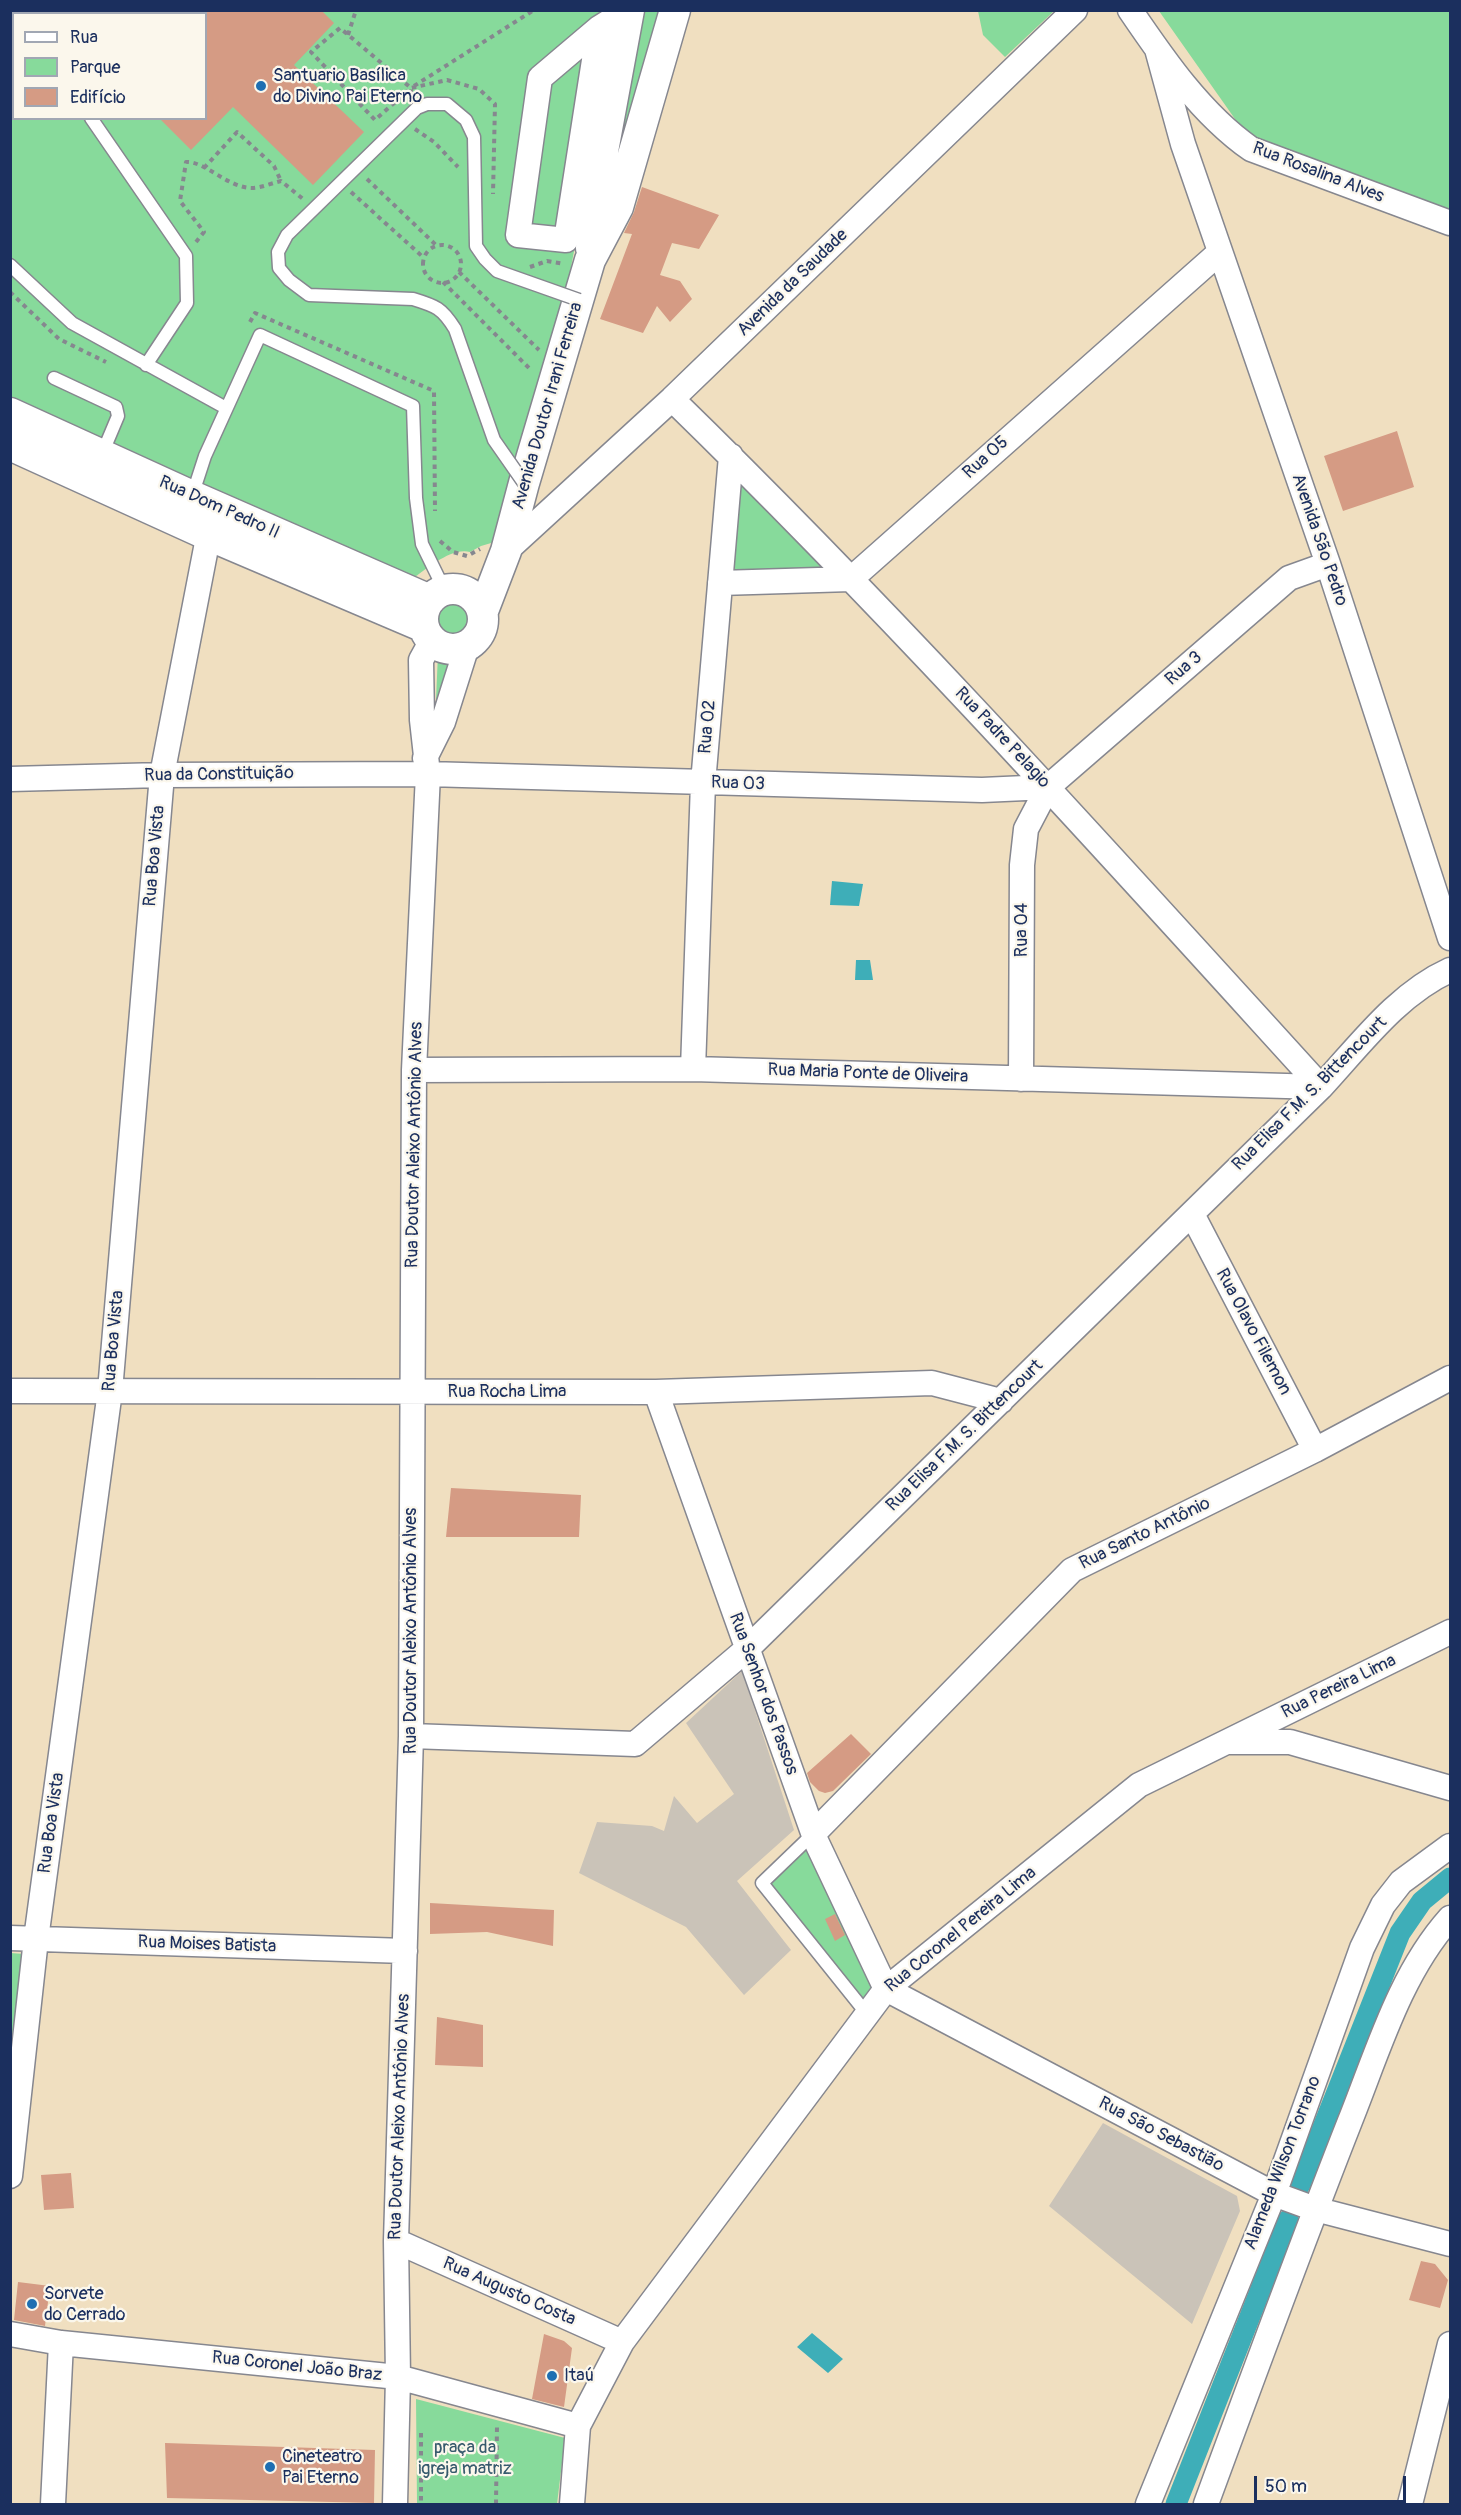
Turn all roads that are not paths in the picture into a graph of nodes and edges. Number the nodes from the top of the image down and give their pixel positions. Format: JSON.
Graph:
{"nodes":[{"id":1,"x":629,"y":10,"type":"edge"},
{"id":2,"x":675,"y":10,"type":"edge"},
{"id":3,"x":1075,"y":10,"type":"edge"},
{"id":4,"x":1130,"y":10,"type":"edge"},
{"id":5,"x":600,"y":28,"type":"junction"},
{"id":6,"x":1157,"y":49,"type":"junction"},
{"id":7,"x":1199,"y":101,"type":"junction"},
{"id":8,"x":92,"y":120,"type":"edge"},
{"id":9,"x":1183,"y":144,"type":"junction"},
{"id":10,"x":1450,"y":225,"type":"edge"},
{"id":11,"x":1220,"y":252,"type":"junction"},
{"id":12,"x":590,"y":260,"type":"junction"},
{"id":13,"x":10,"y":265,"type":"edge"},
{"id":14,"x":579,"y":300,"type":"junction"},
{"id":15,"x":146,"y":365,"type":"junction"},
{"id":16,"x":54,"y":378,"type":"dead end"},
{"id":17,"x":672,"y":399,"type":"junction"},
{"id":18,"x":226,"y":408,"type":"junction"},
{"id":19,"x":10,"y":413,"type":"edge"},
{"id":20,"x":10,"y":445,"type":"edge"},
{"id":21,"x":101,"y":455,"type":"junction"},
{"id":22,"x":731,"y":456,"type":"junction"},
{"id":23,"x":524,"y":483,"type":"junction"},
{"id":24,"x":203,"y":501,"type":"junction"},
{"id":25,"x":208,"y":535,"type":"junction"},
{"id":26,"x":506,"y":551,"type":"junction"},
{"id":27,"x":1328,"y":564,"type":"junction"},
{"id":28,"x":851,"y":579,"type":"junction"},
{"id":29,"x":720,"y":583,"type":"junction"},
{"id":30,"x":437,"y":609,"type":"junction"},
{"id":31,"x":483,"y":611,"type":"junction"},
{"id":32,"x":467,"y":646,"type":"junction"},
{"id":33,"x":427,"y":766,"type":"junction"},
{"id":34,"x":162,"y":776,"type":"junction"},
{"id":35,"x":10,"y":779,"type":"edge"},
{"id":36,"x":703,"y":783,"type":"junction"},
{"id":37,"x":1048,"y":787,"type":"junction"},
{"id":38,"x":1450,"y":938,"type":"edge"},
{"id":39,"x":1450,"y":970,"type":"edge"},
{"id":40,"x":693,"y":1069,"type":"junction"},
{"id":41,"x":414,"y":1070,"type":"junction"},
{"id":42,"x":1022,"y":1079,"type":"junction"},
{"id":43,"x":1321,"y":1087,"type":"junction"},
{"id":44,"x":1192,"y":1214,"type":"junction"},
{"id":45,"x":1450,"y":1378,"type":"edge"},
{"id":46,"x":10,"y":1391,"type":"edge"},
{"id":47,"x":110,"y":1391,"type":"junction"},
{"id":48,"x":412,"y":1392,"type":"junction"},
{"id":49,"x":656,"y":1392,"type":"junction"},
{"id":50,"x":1001,"y":1401,"type":"junction"},
{"id":51,"x":1315,"y":1450,"type":"junction"},
{"id":52,"x":1450,"y":1632,"type":"edge"},
{"id":53,"x":747,"y":1649,"type":"junction"},
{"id":54,"x":411,"y":1736,"type":"junction"},
{"id":55,"x":1227,"y":1742,"type":"junction"},
{"id":56,"x":1450,"y":1788,"type":"edge"},
{"id":57,"x":814,"y":1833,"type":"junction"},
{"id":58,"x":1450,"y":1846,"type":"edge"},
{"id":59,"x":1450,"y":1918,"type":"edge"},
{"id":60,"x":10,"y":1938,"type":"edge"},
{"id":61,"x":36,"y":1939,"type":"junction"},
{"id":62,"x":405,"y":1951,"type":"junction"},
{"id":63,"x":886,"y":1989,"type":"junction"},
{"id":64,"x":867,"y":2014,"type":"junction"},
{"id":65,"x":10,"y":2176,"type":"edge"},
{"id":66,"x":1274,"y":2194,"type":"junction"},
{"id":67,"x":1316,"y":2208,"type":"junction"},
{"id":68,"x":396,"y":2241,"type":"junction"},
{"id":69,"x":1450,"y":2244,"type":"edge"},
{"id":70,"x":10,"y":2334,"type":"edge"},
{"id":71,"x":622,"y":2342,"type":"junction"},
{"id":72,"x":61,"y":2343,"type":"junction"},
{"id":73,"x":1450,"y":2344,"type":"edge"},
{"id":74,"x":398,"y":2377,"type":"junction"},
{"id":75,"x":578,"y":2426,"type":"junction"},
{"id":76,"x":53,"y":2505,"type":"edge"},
{"id":77,"x":395,"y":2505,"type":"edge"},
{"id":78,"x":572,"y":2505,"type":"edge"},
{"id":79,"x":1148,"y":2505,"type":"edge"},
{"id":80,"x":1206,"y":2505,"type":"edge"},
{"id":81,"x":1410,"y":2505,"type":"edge"}],
"edges":[{"from":1,"to":5,"type":"street"},
{"from":1,"to":12,"type":"street","name":"Avenida Doutor Irani Ferreira"},
{"from":2,"to":12,"type":"street","name":"Avenida Doutor Irani Ferreira"},
{"from":3,"to":17,"type":"street","name":"Avenida da Saudade"},
{"from":4,"to":6,"type":"street","name":"Avenida São Pedro"},
{"from":5,"to":5,"type":"street"},
{"from":6,"to":7,"type":"street","name":"Avenida São Pedro"},
{"from":6,"to":9,"type":"street","name":"Avenida São Pedro"},
{"from":7,"to":9,"type":"street"},
{"from":7,"to":10,"type":"street","name":"Rua Rosalina Alves"},
{"from":8,"to":15,"type":"lane"},
{"from":9,"to":11,"type":"street","name":"Avenida São Pedro"},
{"from":11,"to":27,"type":"street","name":"Avenida São Pedro"},
{"from":11,"to":28,"type":"street","name":"Rua 05"},
{"from":12,"to":14,"type":"street","name":"Avenida Doutor Irani Ferreira"},
{"from":13,"to":15,"type":"lane"},
{"from":14,"to":23,"type":"street","name":"Avenida Doutor Irani Ferreira"},
{"from":14,"to":23,"type":"lane","bridge":true},
{"from":15,"to":18,"type":"lane"},
{"from":16,"to":21,"type":"lane"},
{"from":17,"to":22,"type":"street","name":"Rua Padre Pelagio"},
{"from":17,"to":26,"type":"street","name":"Avenida da Saudade"},
{"from":18,"to":24,"type":"lane"},
{"from":18,"to":30,"type":"lane"},
{"from":19,"to":21,"type":"street","name":"Rua Dom Pedro II"},
{"from":20,"to":25,"type":"street","name":"Rua Dom Pedro II"},
{"from":21,"to":24,"type":"street","name":"Rua Dom Pedro II"},
{"from":22,"to":28,"type":"street","name":"Rua Padre Pelagio"},
{"from":22,"to":29,"type":"street","name":"Rua 02"},
{"from":23,"to":26,"type":"street","name":"Avenida Doutor Irani Ferreira"},
{"from":24,"to":25,"type":"street","name":"Rua Boa Vista"},
{"from":24,"to":30,"type":"street","name":"Rua Dom Pedro II"},
{"from":25,"to":30,"type":"street","name":"Rua Dom Pedro II"},
{"from":25,"to":34,"type":"street","name":"Rua Boa Vista"},
{"from":26,"to":30,"type":"street"},
{"from":26,"to":31,"type":"street","name":"Avenida Doutor Irani Ferreira"},
{"from":27,"to":37,"type":"street","name":"Rua 3"},
{"from":27,"to":38,"type":"street","name":"Avenida São Pedro"},
{"from":28,"to":29,"type":"street"},
{"from":28,"to":37,"type":"street","name":"Rua Padre Pelagio"},
{"from":29,"to":36,"type":"street","name":"Rua 02"},
{"from":30,"to":31,"type":"street"},
{"from":30,"to":32,"type":"street"},
{"from":30,"to":33,"type":"street","name":"Rua Doutor Aleixo Antônio Alves"},
{"from":31,"to":32,"type":"street"},
{"from":32,"to":33,"type":"street","name":"Rua Doutor Aleixo Antônio Alves"},
{"from":33,"to":34,"type":"street","name":"Rua da Constituição"},
{"from":33,"to":36,"type":"street","name":"Rua 03"},
{"from":33,"to":41,"type":"street","name":"Rua Doutor Aleixo Antônio Alves"},
{"from":34,"to":35,"type":"street","name":"Rua da Constituição"},
{"from":34,"to":47,"type":"street","name":"Rua Boa Vista"},
{"from":36,"to":37,"type":"street","name":"Rua 03"},
{"from":36,"to":40,"type":"street","name":"Rua 02"},
{"from":37,"to":42,"type":"street","name":"Rua 04"},
{"from":37,"to":43,"type":"street","name":"Rua Padre Pelagio"},
{"from":39,"to":43,"type":"street","name":"Rua Elisa F.M. S. Bittencourt"},
{"from":40,"to":41,"type":"street","name":"Rua Maria Ponte de Oliveira"},
{"from":40,"to":42,"type":"street","name":"Rua Maria Ponte de Oliveira"},
{"from":41,"to":48,"type":"street","name":"Rua Doutor Aleixo Antônio Alves"},
{"from":42,"to":43,"type":"street","name":"Rua Maria Ponte de Oliveira"},
{"from":43,"to":44,"type":"street","name":"Rua Elisa F.M. S. Bittencourt"},
{"from":44,"to":50,"type":"street","name":"Rua Elisa F.M. S. Bittencourt"},
{"from":44,"to":51,"type":"street","name":"Rua Olavo Filemon"},
{"from":45,"to":51,"type":"street","name":"Rua Santo Antônio"},
{"from":46,"to":47,"type":"street","name":"Rua Rocha Lima"},
{"from":47,"to":48,"type":"street","name":"Rua Rocha Lima"},
{"from":47,"to":61,"type":"street","name":"Rua Boa Vista"},
{"from":48,"to":49,"type":"street","name":"Rua Rocha Lima"},
{"from":48,"to":54,"type":"street","name":"Rua Doutor Aleixo Antônio Alves"},
{"from":49,"to":50,"type":"street","name":"Rua Rocha Lima"},
{"from":49,"to":53,"type":"street","name":"Rua Senhor dos Passos"},
{"from":50,"to":53,"type":"street","name":"Rua Elisa F.M. S. Bittencourt"},
{"from":51,"to":57,"type":"street","name":"Rua Santo Antônio"},
{"from":52,"to":55,"type":"street","name":"Rua Pereira Lima"},
{"from":53,"to":54,"type":"street","name":"Rua Elisa F.M. S. Bittencourt"},
{"from":53,"to":57,"type":"street","name":"Rua Senhor dos Passos"},
{"from":54,"to":62,"type":"street","name":"Rua Doutor Aleixo Antônio Alves"},
{"from":55,"to":56,"type":"street","name":"Rua Coronel Pereira Lima"},
{"from":55,"to":63,"type":"street","name":"Rua Coronel Pereira Lima"},
{"from":57,"to":63,"type":"street","name":"Rua Senhor dos Passos"},
{"from":57,"to":64,"type":"lane"},
{"from":58,"to":66,"type":"street","name":"Alameda Wilson Torrano"},
{"from":59,"to":67,"type":"street"},
{"from":60,"to":61,"type":"street","name":"Rua Moises Batista"},
{"from":61,"to":62,"type":"street","name":"Rua Moises Batista"},
{"from":61,"to":65,"type":"street","name":"Rua Boa Vista"},
{"from":62,"to":68,"type":"street","name":"Rua Doutor Aleixo Antônio Alves"},
{"from":63,"to":64,"type":"street","name":"Rua Coronel Pereira Lima"},
{"from":63,"to":66,"type":"street","name":"Rua São Sebastião"},
{"from":64,"to":71,"type":"street","name":"Rua Coronel Pereira Lima"},
{"from":66,"to":67,"type":"street","name":"Rua São Sebastião"},
{"from":66,"to":79,"type":"street","name":"Alameda Wilson Torrano"},
{"from":67,"to":69,"type":"street","name":"Rua São Sebastião"},
{"from":67,"to":80,"type":"street"},
{"from":68,"to":71,"type":"street","name":"Rua Augusto Costa"},
{"from":68,"to":74,"type":"street","name":"Rua Doutor Aleixo Antônio Alves"},
{"from":70,"to":72,"type":"street","name":"Rua Coronel João Braz"},
{"from":71,"to":75,"type":"street","name":"Rua Coronel Pereira Lima"},
{"from":72,"to":74,"type":"street","name":"Rua Coronel João Braz"},
{"from":72,"to":76,"type":"street"},
{"from":73,"to":81,"type":"street"},
{"from":74,"to":75,"type":"street","name":"Rua Coronel João Braz"},
{"from":74,"to":77,"type":"street","name":"Rua Doutor Aleixo Antônio Alves"},
{"from":75,"to":78,"type":"street"}]}
